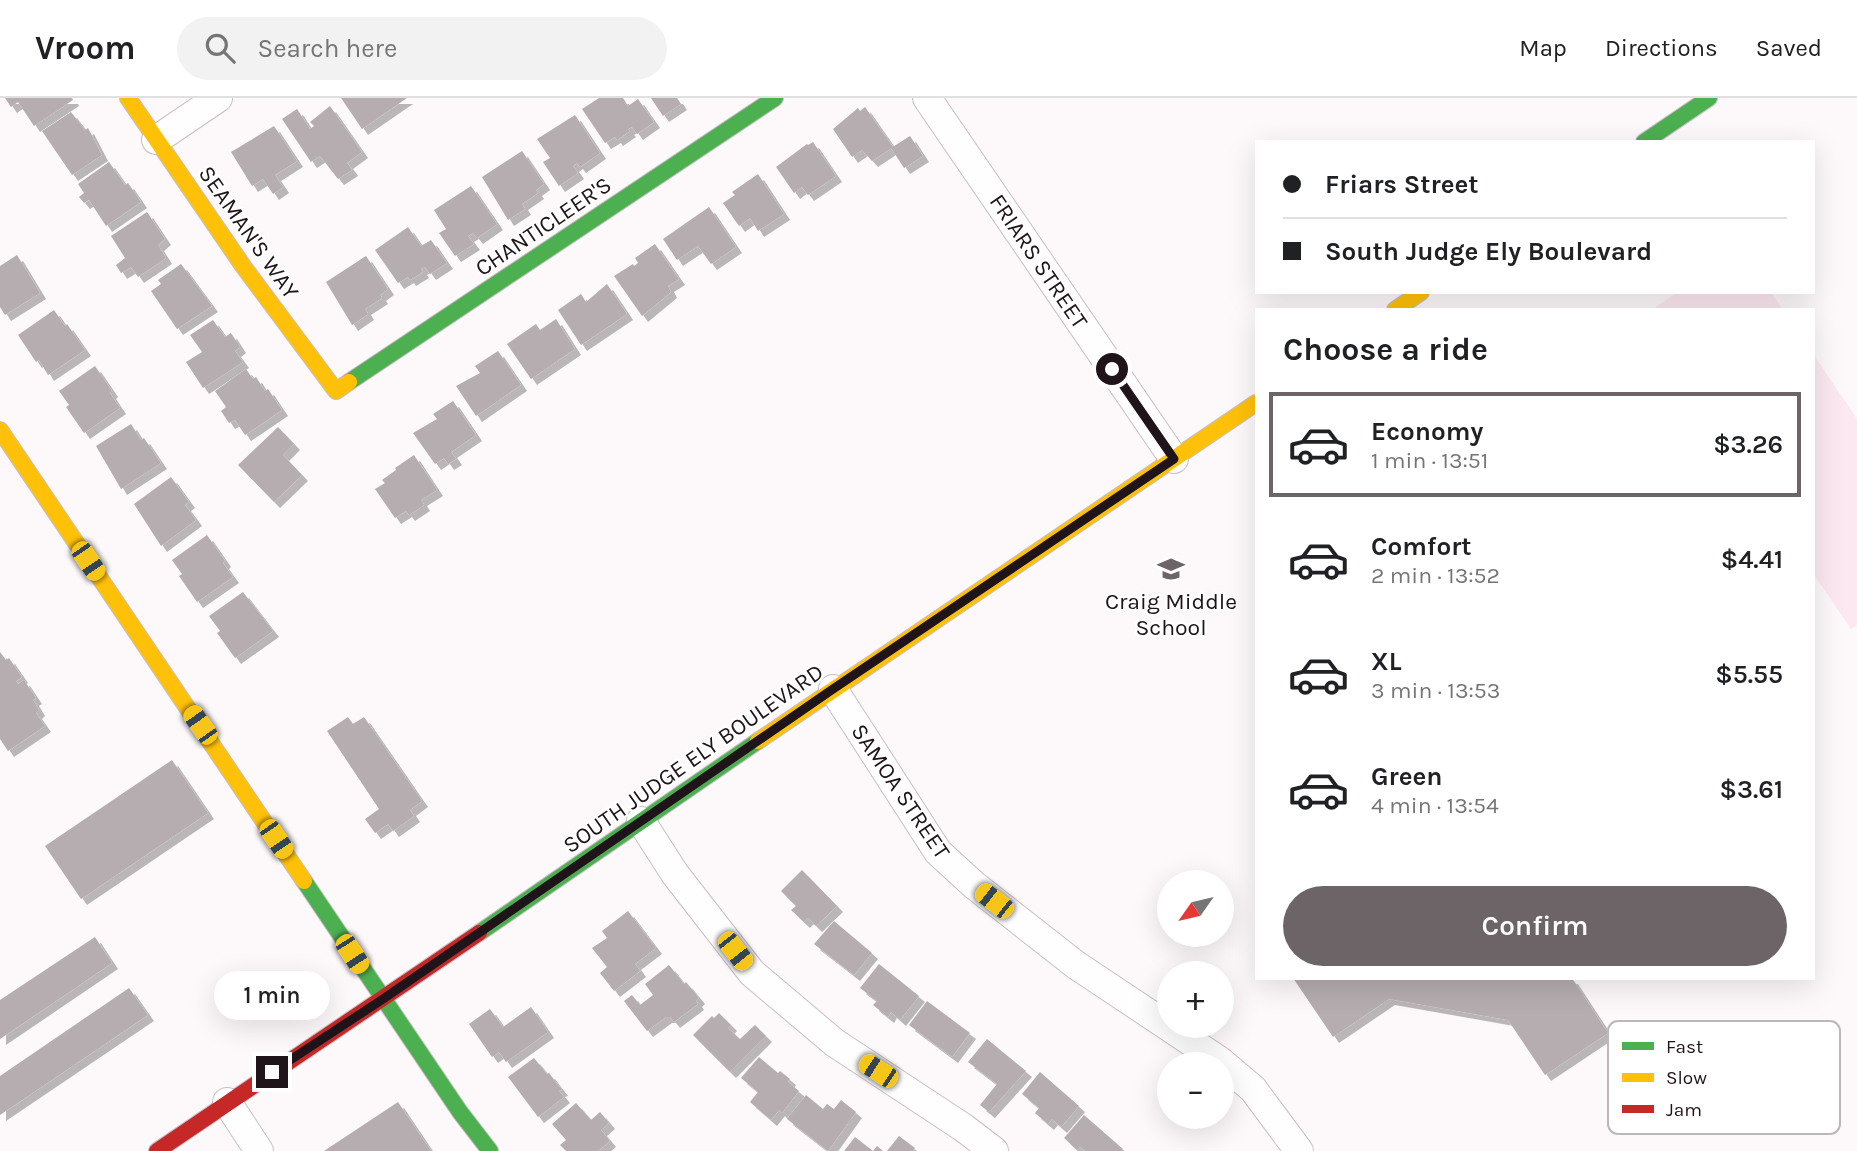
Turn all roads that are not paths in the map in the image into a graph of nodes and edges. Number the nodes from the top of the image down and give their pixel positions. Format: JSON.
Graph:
{"nodes":[{"id":1,"x":128,"y":98,"type":"edge"},
{"id":2,"x":218,"y":98,"type":"edge"},
{"id":3,"x":775,"y":98,"type":"edge"},
{"id":4,"x":927,"y":98,"type":"edge"},
{"id":5,"x":1709,"y":98,"type":"edge"},
{"id":6,"x":156,"y":140,"type":"junction"},
{"id":7,"x":1647,"y":140,"type":"edge"},
{"id":8,"x":1418,"y":294,"type":"edge"},
{"id":9,"x":1398,"y":308,"type":"edge"},
{"id":10,"x":336,"y":391,"type":"joint"},
{"id":11,"x":1255,"y":404,"type":"edge"},
{"id":12,"x":0,"y":430,"type":"edge"},
{"id":13,"x":1174,"y":459,"type":"junction"},
{"id":14,"x":833,"y":689,"type":"junction"},
{"id":15,"x":641,"y":821,"type":"junction"},
{"id":16,"x":383,"y":999,"type":"junction"},
{"id":17,"x":227,"y":1102,"type":"junction"},
{"id":18,"x":157,"y":1151,"type":"edge"},
{"id":19,"x":259,"y":1151,"type":"edge"},
{"id":20,"x":490,"y":1151,"type":"edge"},
{"id":21,"x":994,"y":1151,"type":"edge"},
{"id":22,"x":1299,"y":1151,"type":"edge"}],
"edges":[{"from":1,"to":6,"type":"street","name":"SEAMAN'S WAY"},
{"from":2,"to":6,"type":"street"},
{"from":3,"to":10,"type":"street","name":"CHANTICLEER'S"},
{"from":4,"to":13,"type":"street","name":"FRIARS STREET"},
{"from":5,"to":7,"type":"street"},
{"from":6,"to":10,"type":"street","name":"SEAMAN'S WAY"},
{"from":8,"to":9,"type":"street"},
{"from":11,"to":13,"type":"street","name":"SOUTH JUDGE ELY BOULEVARD"},
{"from":12,"to":16,"type":"street"},
{"from":13,"to":14,"type":"street","name":"SOUTH JUDGE ELY BOULEVARD"},
{"from":14,"to":15,"type":"street","name":"SOUTH JUDGE ELY BOULEVARD"},
{"from":14,"to":22,"type":"street","name":"SAMOA STREET"},
{"from":15,"to":16,"type":"street","name":"SOUTH JUDGE ELY BOULEVARD"},
{"from":15,"to":21,"type":"street"},
{"from":16,"to":17,"type":"street","name":"SOUTH JUDGE ELY BOULEVARD"},
{"from":16,"to":20,"type":"street"},
{"from":17,"to":18,"type":"street","name":"SOUTH JUDGE ELY BOULEVARD"},
{"from":17,"to":19,"type":"street"}]}
